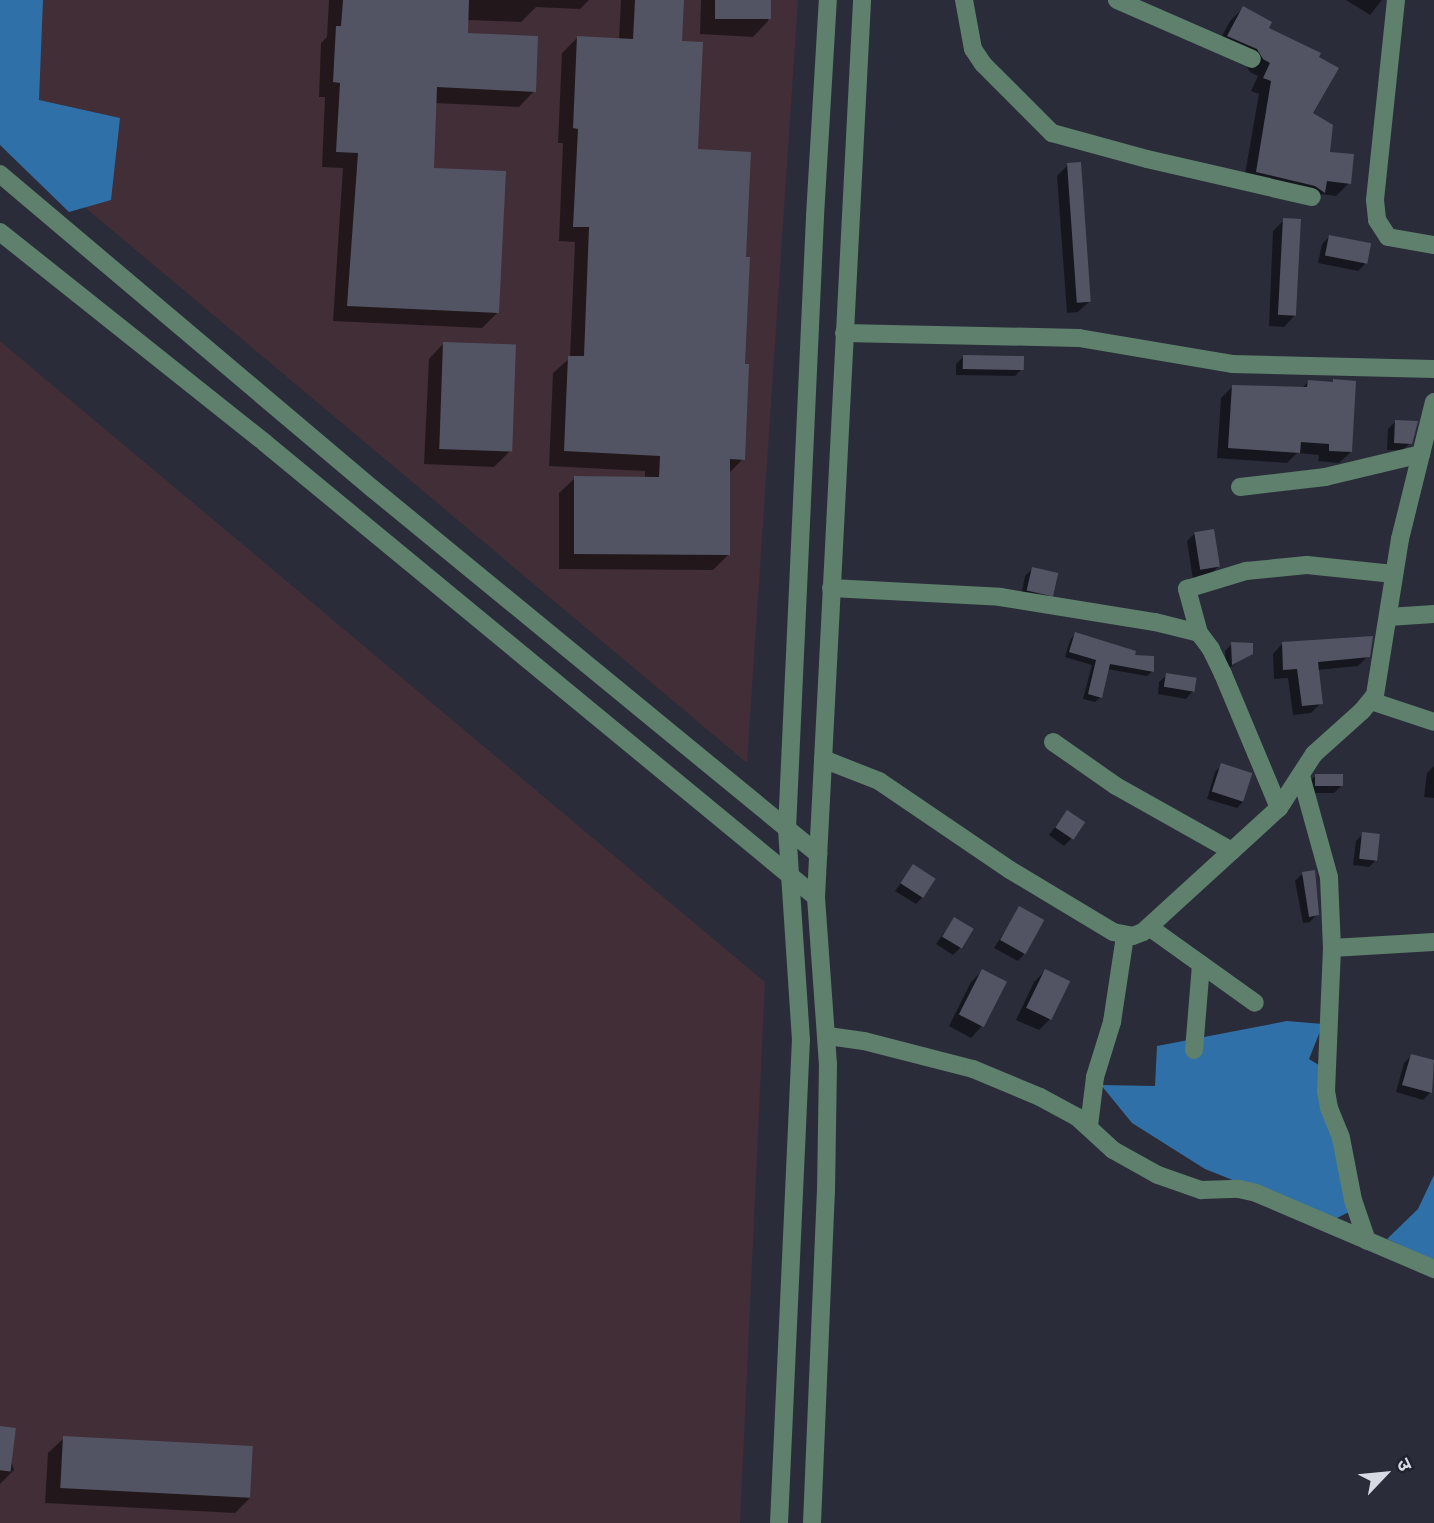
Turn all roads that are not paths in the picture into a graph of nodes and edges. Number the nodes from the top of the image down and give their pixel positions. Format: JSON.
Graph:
{"nodes":[{"id":1,"x":828,"y":0,"type":"edge"},
{"id":2,"x":862,"y":0,"type":"edge"},
{"id":3,"x":964,"y":0,"type":"edge"},
{"id":4,"x":1117,"y":0,"type":"edge"},
{"id":5,"x":1396,"y":0,"type":"edge"},
{"id":6,"x":1252,"y":59,"type":"dead end"},
{"id":7,"x":0,"y":174,"type":"edge"},
{"id":8,"x":1312,"y":197,"type":"dead end"},
{"id":9,"x":0,"y":233,"type":"edge"},
{"id":10,"x":1434,"y":245,"type":"edge"},
{"id":11,"x":844,"y":333,"type":"junction"},
{"id":12,"x":1434,"y":369,"type":"edge"},
{"id":13,"x":1434,"y":402,"type":"edge"},
{"id":14,"x":1421,"y":454,"type":"junction"},
{"id":15,"x":1240,"y":487,"type":"dead end"},
{"id":16,"x":1394,"y":574,"type":"junction"},
{"id":17,"x":831,"y":588,"type":"junction"},
{"id":18,"x":1434,"y":614,"type":"edge"},
{"id":19,"x":1388,"y":617,"type":"junction"},
{"id":20,"x":1199,"y":633,"type":"junction"},
{"id":21,"x":1371,"y":701,"type":"junction"},
{"id":22,"x":1434,"y":722,"type":"edge"},
{"id":23,"x":1053,"y":742,"type":"dead end"},
{"id":24,"x":823,"y":759,"type":"junction"},
{"id":25,"x":1301,"y":776,"type":"junction"},
{"id":26,"x":1279,"y":808,"type":"junction"},
{"id":27,"x":787,"y":829,"type":"junction"},
{"id":28,"x":1233,"y":851,"type":"junction"},
{"id":29,"x":818,"y":854,"type":"junction"},
{"id":30,"x":788,"y":872,"type":"junction"},
{"id":31,"x":816,"y":897,"type":"junction"},
{"id":32,"x":1149,"y":927,"type":"junction"},
{"id":33,"x":1125,"y":936,"type":"junction"},
{"id":34,"x":1434,"y":942,"type":"edge"},
{"id":35,"x":1332,"y":948,"type":"junction"},
{"id":36,"x":1201,"y":964,"type":"junction"},
{"id":37,"x":1255,"y":1003,"type":"dead end"},
{"id":38,"x":828,"y":1036,"type":"junction"},
{"id":39,"x":1194,"y":1050,"type":"dead end"},
{"id":40,"x":1089,"y":1126,"type":"junction"},
{"id":41,"x":1367,"y":1241,"type":"junction"},
{"id":42,"x":1434,"y":1269,"type":"edge"},
{"id":43,"x":779,"y":1523,"type":"edge"},
{"id":44,"x":812,"y":1523,"type":"edge"}],
"edges":[{"from":1,"to":27,"type":"street"},
{"from":2,"to":11,"type":"street"},
{"from":3,"to":8,"type":"street"},
{"from":4,"to":6,"type":"street"},
{"from":5,"to":10,"type":"street"},
{"from":7,"to":27,"type":"street"},
{"from":9,"to":30,"type":"street"},
{"from":11,"to":12,"type":"street"},
{"from":11,"to":17,"type":"street"},
{"from":13,"to":14,"type":"street"},
{"from":14,"to":15,"type":"street"},
{"from":14,"to":16,"type":"street"},
{"from":16,"to":19,"type":"street"},
{"from":16,"to":20,"type":"street"},
{"from":17,"to":20,"type":"street"},
{"from":17,"to":24,"type":"street"},
{"from":18,"to":19,"type":"street"},
{"from":19,"to":21,"type":"street"},
{"from":20,"to":26,"type":"street"},
{"from":21,"to":22,"type":"street"},
{"from":21,"to":25,"type":"street"},
{"from":23,"to":28,"type":"street"},
{"from":24,"to":29,"type":"street"},
{"from":24,"to":33,"type":"street"},
{"from":25,"to":26,"type":"street"},
{"from":25,"to":35,"type":"street"},
{"from":26,"to":28,"type":"street"},
{"from":27,"to":29,"type":"street"},
{"from":27,"to":30,"type":"street"},
{"from":28,"to":32,"type":"street"},
{"from":29,"to":31,"type":"street"},
{"from":30,"to":31,"type":"street"},
{"from":30,"to":43,"type":"street"},
{"from":31,"to":38,"type":"street"},
{"from":32,"to":33,"type":"street"},
{"from":32,"to":36,"type":"street"},
{"from":33,"to":40,"type":"street"},
{"from":34,"to":35,"type":"street"},
{"from":35,"to":41,"type":"street"},
{"from":36,"to":37,"type":"street"},
{"from":36,"to":39,"type":"street"},
{"from":38,"to":40,"type":"street"},
{"from":38,"to":44,"type":"street"},
{"from":40,"to":41,"type":"street"},
{"from":41,"to":42,"type":"street"}]}
